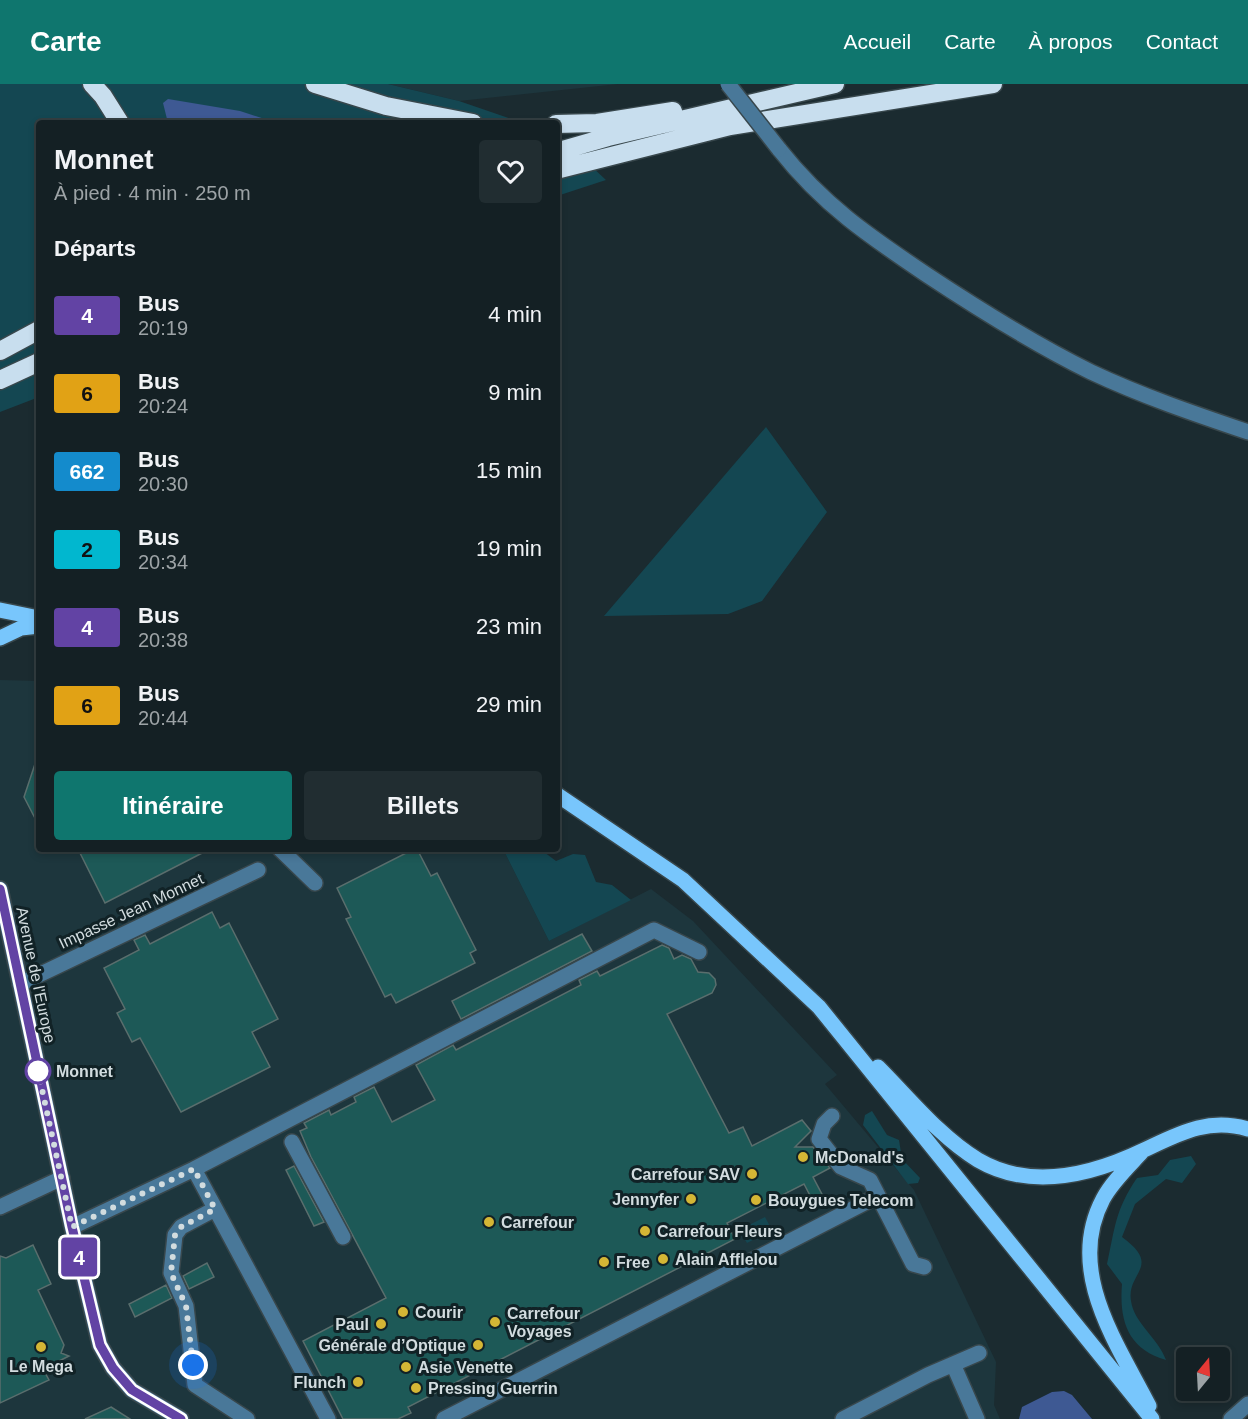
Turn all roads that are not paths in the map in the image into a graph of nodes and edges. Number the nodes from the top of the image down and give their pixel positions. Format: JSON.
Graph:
{"nodes":[{"id":1,"x":92,"y":84,"type":"edge"},
{"id":2,"x":315,"y":84,"type":"edge"},
{"id":3,"x":728,"y":84,"type":"edge"},
{"id":4,"x":825,"y":84,"type":"edge"},
{"id":5,"x":835,"y":84,"type":"edge"},
{"id":6,"x":993,"y":84,"type":"edge"},
{"id":7,"x":118,"y":120,"type":"edge"},
{"id":8,"x":458,"y":120,"type":"edge"},
{"id":9,"x":560,"y":124,"type":"edge"},
{"id":10,"x":560,"y":151,"type":"edge"},
{"id":11,"x":560,"y":169,"type":"edge"},
{"id":12,"x":36,"y":332,"type":"edge"},
{"id":13,"x":36,"y":344,"type":"edge"},
{"id":14,"x":0,"y":351,"type":"edge"},
{"id":15,"x":0,"y":359,"type":"edge"},
{"id":16,"x":36,"y":363,"type":"edge"},
{"id":17,"x":0,"y":378,"type":"edge"},
{"id":18,"x":1248,"y":432,"type":"edge"},
{"id":19,"x":0,"y":610,"type":"edge"},
{"id":20,"x":36,"y":617,"type":"edge"},
{"id":21,"x":36,"y":626,"type":"edge"},
{"id":22,"x":0,"y":638,"type":"edge"},
{"id":23,"x":560,"y":797,"type":"edge"},
{"id":24,"x":283,"y":852,"type":"edge"},
{"id":25,"x":258,"y":870,"type":"dead end"},
{"id":26,"x":315,"y":883,"type":"dead end"},
{"id":27,"x":0,"y":889,"type":"edge"},
{"id":28,"x":699,"y":952,"type":"dead end"},
{"id":29,"x":20,"y":984,"type":"junction"},
{"id":30,"x":819,"y":1007,"type":"junction"},
{"id":31,"x":832,"y":1116,"type":"dead end"},
{"id":32,"x":1248,"y":1129,"type":"edge"},
{"id":33,"x":292,"y":1142,"type":"dead end"},
{"id":34,"x":1143,"y":1150,"type":"junction"},
{"id":35,"x":194,"y":1169,"type":"junction"},
{"id":36,"x":62,"y":1178,"type":"junction"},
{"id":37,"x":870,"y":1200,"type":"dead end"},
{"id":38,"x":0,"y":1207,"type":"edge"},
{"id":39,"x":215,"y":1209,"type":"junction"},
{"id":40,"x":72,"y":1227,"type":"junction"},
{"id":41,"x":343,"y":1237,"type":"dead end"},
{"id":42,"x":924,"y":1267,"type":"dead end"},
{"id":43,"x":979,"y":1353,"type":"dead end"},
{"id":44,"x":953,"y":1364,"type":"junction"},
{"id":45,"x":1248,"y":1404,"type":"edge"},
{"id":46,"x":181,"y":1419,"type":"edge"},
{"id":47,"x":247,"y":1419,"type":"edge"},
{"id":48,"x":328,"y":1419,"type":"edge"},
{"id":49,"x":444,"y":1419,"type":"edge"},
{"id":50,"x":843,"y":1419,"type":"edge"},
{"id":51,"x":977,"y":1419,"type":"edge"},
{"id":52,"x":1154,"y":1419,"type":"edge"},
{"id":53,"x":1231,"y":1419,"type":"edge"}],
"edges":[{"from":1,"to":7,"type":"highway"},
{"from":2,"to":8,"type":"highway"},
{"from":3,"to":18,"type":"street","bridge":true},
{"from":4,"to":9,"type":"highway"},
{"from":5,"to":10,"type":"highway"},
{"from":6,"to":11,"type":"highway"},
{"from":12,"to":14,"type":"highway"},
{"from":13,"to":15,"type":"highway"},
{"from":16,"to":17,"type":"highway"},
{"from":19,"to":20,"type":"main road"},
{"from":21,"to":22,"type":"main road"},
{"from":23,"to":30,"type":"main road"},
{"from":24,"to":26,"type":"street"},
{"from":25,"to":29,"type":"street","name":"Impasse Jean Monnet"},
{"from":27,"to":29,"type":"street","name":"Avenue de l'Europe"},
{"from":28,"to":35,"type":"street"},
{"from":29,"to":36,"type":"street","name":"Avenue de l'Europe"},
{"from":30,"to":34,"type":"main road"},
{"from":30,"to":52,"type":"main road"},
{"from":31,"to":42,"type":"street"},
{"from":32,"to":34,"type":"main road"},
{"from":33,"to":41,"type":"street"},
{"from":34,"to":52,"type":"main road"},
{"from":35,"to":39,"type":"street"},
{"from":35,"to":40,"type":"street"},
{"from":36,"to":38,"type":"street"},
{"from":36,"to":40,"type":"street","name":"Avenue de l'Europe"},
{"from":37,"to":49,"type":"street"},
{"from":39,"to":47,"type":"street"},
{"from":39,"to":48,"type":"street"},
{"from":40,"to":46,"type":"street","name":"Avenue de l'Europe"},
{"from":43,"to":44,"type":"street"},
{"from":44,"to":50,"type":"street"},
{"from":44,"to":51,"type":"street"},
{"from":45,"to":53,"type":"street"}]}
